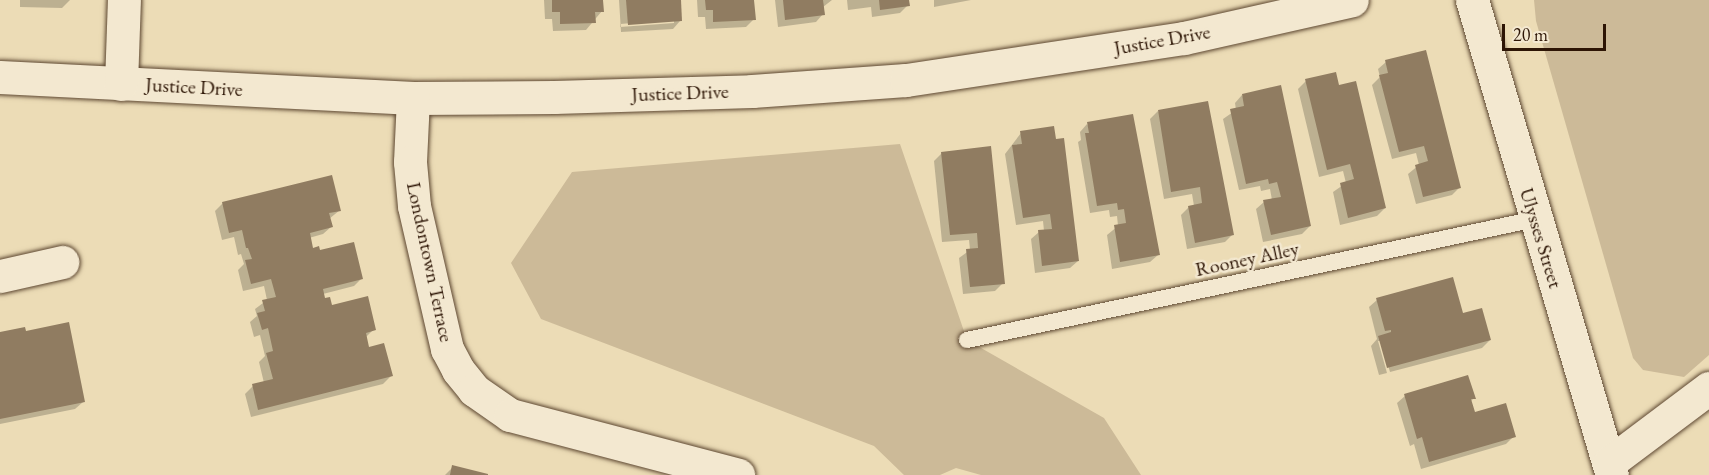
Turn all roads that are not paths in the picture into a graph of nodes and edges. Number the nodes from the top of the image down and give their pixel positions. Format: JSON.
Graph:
{"nodes":[{"id":1,"x":124,"y":0,"type":"edge"},
{"id":2,"x":1352,"y":0,"type":"edge"},
{"id":3,"x":1473,"y":0,"type":"edge"},
{"id":4,"x":0,"y":77,"type":"edge"},
{"id":5,"x":121,"y":84,"type":"junction"},
{"id":6,"x":413,"y":98,"type":"junction"},
{"id":7,"x":1536,"y":219,"type":"junction"},
{"id":8,"x":62,"y":262,"type":"dead end"},
{"id":9,"x":0,"y":276,"type":"edge"},
{"id":10,"x":968,"y":340,"type":"dead end"},
{"id":11,"x":1709,"y":388,"type":"edge"},
{"id":12,"x":1611,"y":469,"type":"edge"},
{"id":13,"x":738,"y":475,"type":"edge"}],
"edges":[{"from":1,"to":5,"type":"street"},
{"from":2,"to":6,"type":"street","name":"Justice Drive"},
{"from":3,"to":7,"type":"street","name":"Ulysses Street"},
{"from":4,"to":5,"type":"street","name":"Justice Drive"},
{"from":5,"to":6,"type":"street","name":"Justice Drive"},
{"from":6,"to":13,"type":"street","name":"Londontown Terrace"},
{"from":7,"to":10,"type":"lane","name":"Rooney Alley"},
{"from":7,"to":12,"type":"street","name":"Ulysses Street"},
{"from":8,"to":9,"type":"street"},
{"from":11,"to":12,"type":"street"}]}
